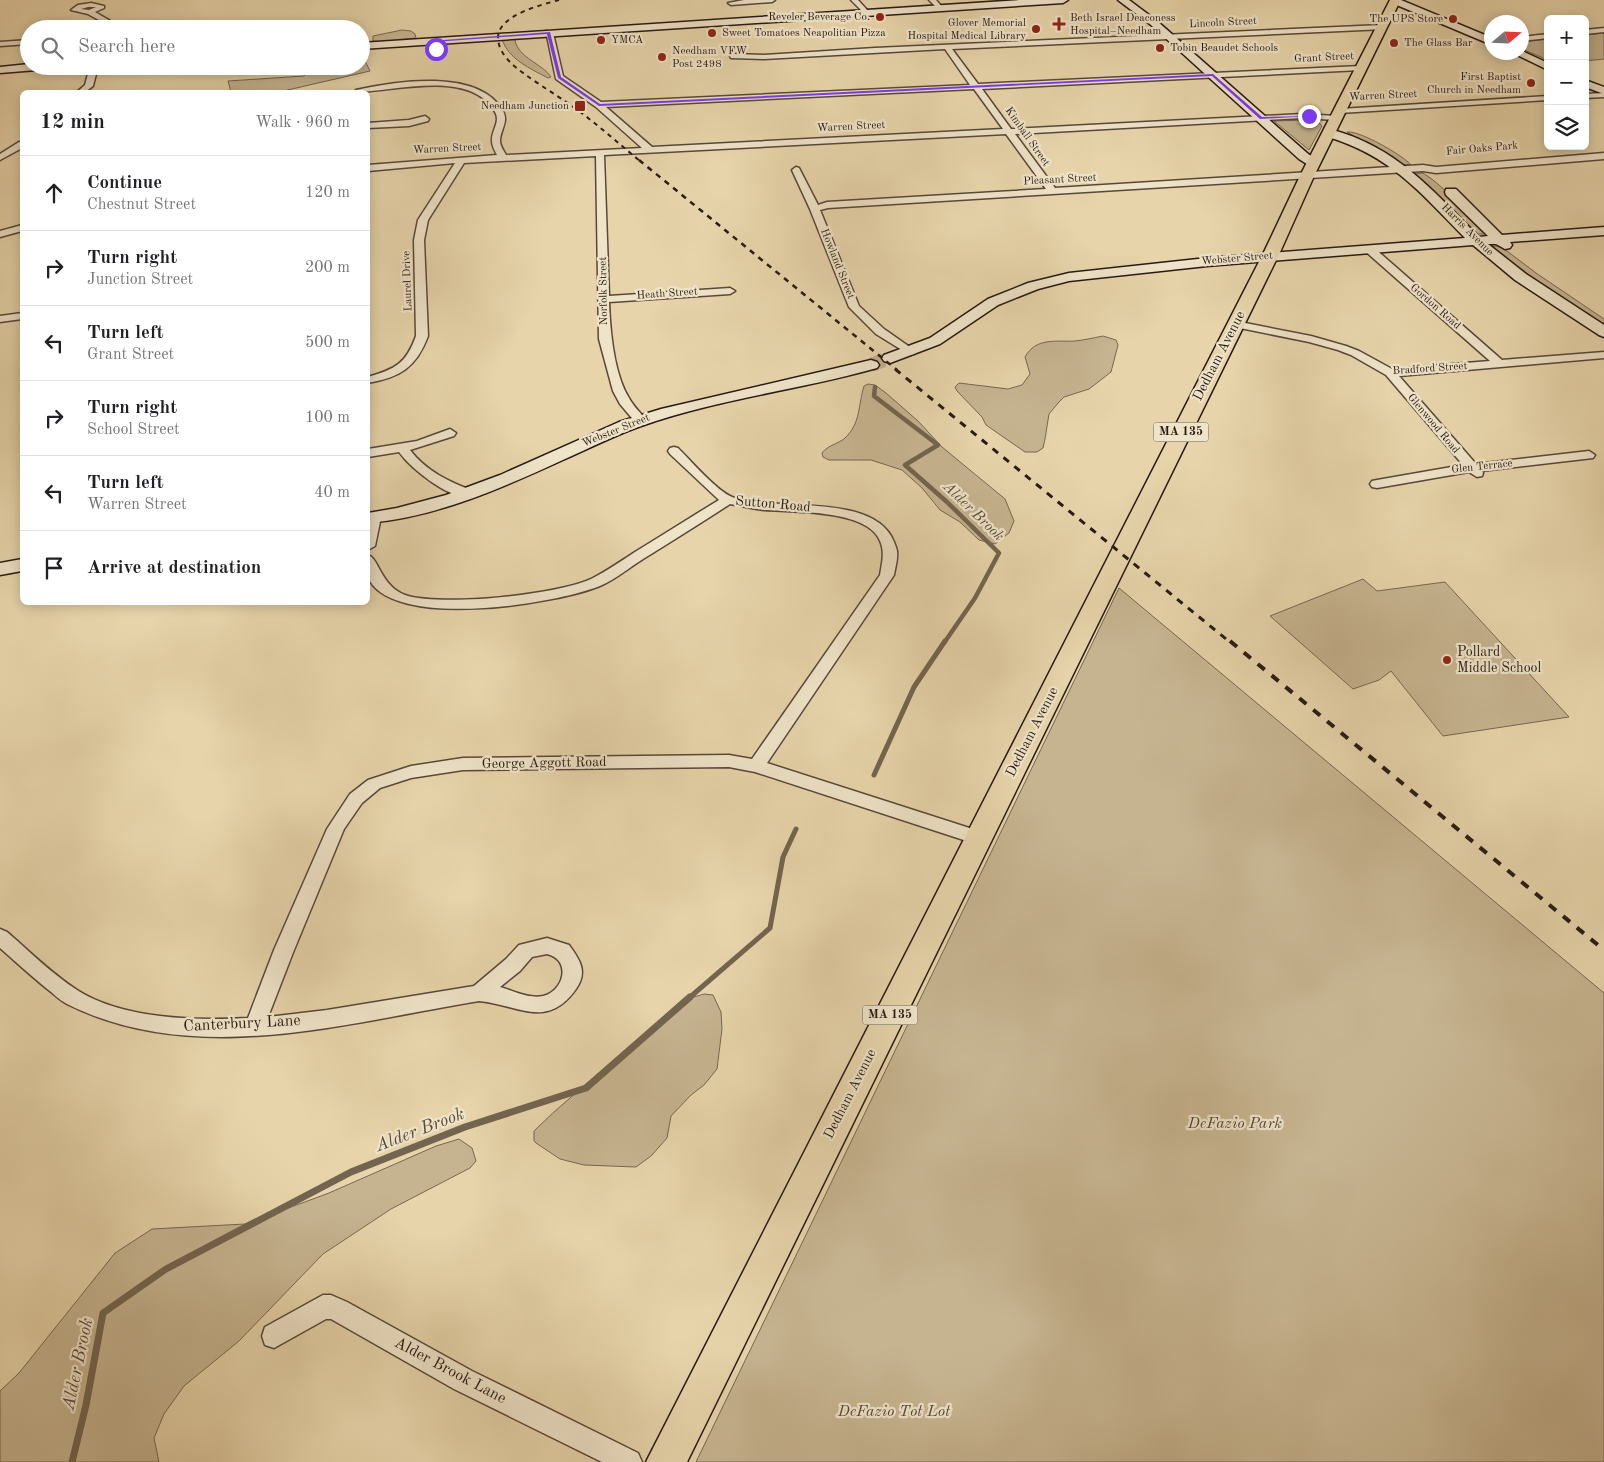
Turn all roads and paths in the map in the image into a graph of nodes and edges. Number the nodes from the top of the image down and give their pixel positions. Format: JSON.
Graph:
{"nodes":[{"id":1,"x":772,"y":0,"type":"edge"},
{"id":2,"x":854,"y":0,"type":"edge"},
{"id":3,"x":932,"y":0,"type":"edge"},
{"id":4,"x":1063,"y":0,"type":"edge"},
{"id":5,"x":1122,"y":0,"type":"edge"},
{"id":6,"x":1398,"y":0,"type":"edge"},
{"id":7,"x":977,"y":3,"type":"edge"},
{"id":8,"x":940,"y":8,"type":"junction"},
{"id":9,"x":736,"y":9,"type":"edge"},
{"id":10,"x":90,"y":12,"type":"dead end"},
{"id":11,"x":866,"y":12,"type":"junction"},
{"id":12,"x":1389,"y":14,"type":"junction"},
{"id":13,"x":1427,"y":15,"type":"junction"},
{"id":14,"x":105,"y":20,"type":"edge"},
{"id":15,"x":1382,"y":27,"type":"junction"},
{"id":16,"x":1604,"y":30,"type":"edge"},
{"id":17,"x":1589,"y":32,"type":"edge"},
{"id":18,"x":549,"y":33,"type":"junction"},
{"id":19,"x":1544,"y":36,"type":"edge"},
{"id":20,"x":1170,"y":37,"type":"junction"},
{"id":21,"x":1529,"y":37,"type":"edge"},
{"id":22,"x":1484,"y":39,"type":"edge"},
{"id":23,"x":20,"y":43,"type":"edge"},
{"id":24,"x":0,"y":44,"type":"edge"},
{"id":25,"x":370,"y":46,"type":"edge"},
{"id":26,"x":947,"y":47,"type":"junction"},
{"id":27,"x":734,"y":56,"type":"dead end"},
{"id":28,"x":1529,"y":58,"type":"edge"},
{"id":29,"x":1544,"y":65,"type":"edge"},
{"id":30,"x":20,"y":68,"type":"edge"},
{"id":31,"x":1361,"y":68,"type":"junction"},
{"id":32,"x":0,"y":70,"type":"edge"},
{"id":33,"x":91,"y":75,"type":"edge"},
{"id":34,"x":1213,"y":75,"type":"junction"},
{"id":35,"x":1589,"y":84,"type":"edge"},
{"id":36,"x":975,"y":86,"type":"junction"},
{"id":37,"x":84,"y":90,"type":"edge"},
{"id":38,"x":1604,"y":90,"type":"edge"},
{"id":39,"x":370,"y":91,"type":"edge"},
{"id":40,"x":1604,"y":94,"type":"edge"},
{"id":41,"x":1589,"y":96,"type":"edge"},
{"id":42,"x":1544,"y":98,"type":"edge"},
{"id":43,"x":599,"y":105,"type":"junction"},
{"id":44,"x":1261,"y":118,"type":"junction"},
{"id":45,"x":425,"y":119,"type":"dead end"},
{"id":46,"x":1335,"y":121,"type":"junction"},
{"id":47,"x":370,"y":126,"type":"edge"},
{"id":48,"x":1008,"y":131,"type":"junction"},
{"id":49,"x":20,"y":146,"type":"edge"},
{"id":50,"x":651,"y":150,"type":"junction"},
{"id":51,"x":1604,"y":152,"type":"edge"},
{"id":52,"x":600,"y":153,"type":"junction"},
{"id":53,"x":1604,"y":156,"type":"edge"},
{"id":54,"x":0,"y":157,"type":"edge"},
{"id":55,"x":502,"y":158,"type":"junction"},
{"id":56,"x":461,"y":160,"type":"junction"},
{"id":57,"x":1496,"y":162,"type":"junction"},
{"id":58,"x":1314,"y":163,"type":"junction"},
{"id":59,"x":370,"y":168,"type":"edge"},
{"id":60,"x":1423,"y":168,"type":"junction"},
{"id":61,"x":796,"y":170,"type":"dead end"},
{"id":62,"x":1404,"y":170,"type":"junction"},
{"id":63,"x":1307,"y":176,"type":"junction"},
{"id":64,"x":1052,"y":192,"type":"junction"},
{"id":65,"x":815,"y":209,"type":"junction"},
{"id":66,"x":20,"y":229,"type":"edge"},
{"id":67,"x":1604,"y":231,"type":"edge"},
{"id":68,"x":0,"y":234,"type":"edge"},
{"id":69,"x":1498,"y":239,"type":"junction"},
{"id":70,"x":1478,"y":241,"type":"junction"},
{"id":71,"x":1369,"y":250,"type":"junction"},
{"id":72,"x":1516,"y":255,"type":"dead end"},
{"id":73,"x":1268,"y":257,"type":"junction"},
{"id":74,"x":730,"y":291,"type":"dead end"},
{"id":75,"x":604,"y":299,"type":"junction"},
{"id":76,"x":20,"y":316,"type":"edge"},
{"id":77,"x":0,"y":319,"type":"edge"},
{"id":78,"x":1235,"y":324,"type":"junction"},
{"id":79,"x":1604,"y":332,"type":"edge"},
{"id":80,"x":910,"y":352,"type":"junction"},
{"id":81,"x":1604,"y":355,"type":"edge"},
{"id":82,"x":890,"y":358,"type":"tunnel mouth"},
{"id":83,"x":1500,"y":364,"type":"junction"},
{"id":84,"x":871,"y":365,"type":"tunnel mouth"},
{"id":85,"x":1390,"y":373,"type":"junction"},
{"id":86,"x":370,"y":379,"type":"edge"},
{"id":87,"x":640,"y":420,"type":"junction"},
{"id":88,"x":450,"y":432,"type":"dead end"},
{"id":89,"x":402,"y":448,"type":"junction"},
{"id":90,"x":674,"y":451,"type":"dead end"},
{"id":91,"x":370,"y":453,"type":"edge"},
{"id":92,"x":1589,"y":455,"type":"dead end"},
{"id":93,"x":1475,"y":471,"type":"junction"},
{"id":94,"x":1377,"y":484,"type":"dead end"},
{"id":95,"x":469,"y":494,"type":"junction"},
{"id":96,"x":728,"y":500,"type":"junction"},
{"id":97,"x":371,"y":517,"type":"edge"},
{"id":98,"x":20,"y":565,"type":"edge"},
{"id":99,"x":370,"y":567,"type":"edge"},
{"id":100,"x":0,"y":569,"type":"edge"},
{"id":101,"x":756,"y":766,"type":"junction"},
{"id":102,"x":979,"y":838,"type":"junction"},
{"id":103,"x":0,"y":937,"type":"edge"},
{"id":104,"x":479,"y":993,"type":"dead end"},
{"id":105,"x":255,"y":1026,"type":"junction"},
{"id":106,"x":274,"y":1336,"type":"dead end"},
{"id":107,"x":629,"y":1462,"type":"edge"},
{"id":108,"x":666,"y":1462,"type":"edge"}],
"edges":[{"from":1,"to":9,"type":"street"},
{"from":2,"to":11,"type":"street"},
{"from":3,"to":8,"type":"street"},
{"from":4,"to":7,"type":"street"},
{"from":5,"to":20,"type":"street"},
{"from":6,"to":12,"type":"main road","name":"Dedham Avenue","number":"MA 135"},
{"from":6,"to":13,"type":"street"},
{"from":7,"to":8,"type":"street"},
{"from":8,"to":11,"type":"street"},
{"from":9,"to":11,"type":"street"},
{"from":9,"to":18,"type":"street"},
{"from":10,"to":14,"type":"street"},
{"from":12,"to":13,"type":"street"},
{"from":12,"to":15,"type":"main road","name":"Dedham Avenue","number":"MA 135"},
{"from":13,"to":22,"type":"street"},
{"from":15,"to":20,"type":"street","name":"Lincoln Street"},
{"from":15,"to":31,"type":"main road","name":"Dedham Avenue","number":"MA 135"},
{"from":16,"to":17,"type":"street"},
{"from":18,"to":25,"type":"street"},
{"from":18,"to":43,"type":"street"},
{"from":19,"to":21,"type":"street"},
{"from":20,"to":26,"type":"street","name":"Lincoln Street"},
{"from":20,"to":34,"type":"street"},
{"from":23,"to":24,"type":"street"},
{"from":26,"to":27,"type":"street","name":"Lincoln Street"},
{"from":26,"to":36,"type":"street","name":"Kimball Street"},
{"from":28,"to":29,"type":"street"},
{"from":30,"to":32,"type":"street"},
{"from":31,"to":34,"type":"street","name":"Grant Street"},
{"from":31,"to":46,"type":"main road","name":"Dedham Avenue","number":"MA 135"},
{"from":33,"to":37,"type":"street"},
{"from":34,"to":36,"type":"street","name":"Grant Street"},
{"from":34,"to":44,"type":"street"},
{"from":35,"to":38,"type":"street"},
{"from":36,"to":43,"type":"street","name":"Grant Street"},
{"from":36,"to":48,"type":"street","name":"Kimball Street"},
{"from":39,"to":55,"type":"street"},
{"from":40,"to":41,"type":"street"},
{"from":42,"to":46,"type":"street","name":"Warren Street"},
{"from":43,"to":50,"type":"street"},
{"from":44,"to":46,"type":"street","name":"Warren Street"},
{"from":44,"to":48,"type":"street","name":"Warren Street"},
{"from":44,"to":58,"type":"street"},
{"from":45,"to":47,"type":"street"},
{"from":46,"to":58,"type":"main road","name":"Dedham Avenue","number":"MA 135"},
{"from":46,"to":60,"type":"street","name":"Harris Avenue"},
{"from":46,"to":62,"type":"street","name":"Harris Avenue"},
{"from":48,"to":50,"type":"street","name":"Warren Street"},
{"from":48,"to":64,"type":"street","name":"Kimball Street"},
{"from":49,"to":54,"type":"street"},
{"from":50,"to":52,"type":"street","name":"Warren Street"},
{"from":51,"to":57,"type":"street","name":"Fair Oaks Park"},
{"from":52,"to":55,"type":"street","name":"Warren Street"},
{"from":52,"to":75,"type":"street","name":"Norfolk Street"},
{"from":53,"to":57,"type":"street","name":"Fair Oaks Park"},
{"from":55,"to":56,"type":"street","name":"Warren Street"},
{"from":56,"to":59,"type":"street","name":"Warren Street"},
{"from":56,"to":86,"type":"street","name":"Laurel Drive"},
{"from":57,"to":60,"type":"street","name":"Fair Oaks Park"},
{"from":58,"to":63,"type":"main road","name":"Dedham Avenue","number":"MA 135"},
{"from":60,"to":62,"type":"street","name":"Fair Oaks Park"},
{"from":60,"to":69,"type":"street","name":"Harris Avenue"},
{"from":61,"to":65,"type":"street","name":"Howland Street"},
{"from":62,"to":63,"type":"street","name":"Fair Oaks Park"},
{"from":62,"to":70,"type":"street","name":"Harris Avenue"},
{"from":63,"to":64,"type":"street","name":"Pleasant Street"},
{"from":63,"to":73,"type":"main road","name":"Dedham Avenue","number":"MA 135"},
{"from":64,"to":65,"type":"street","name":"Pleasant Street"},
{"from":65,"to":80,"type":"street","name":"Howland Street"},
{"from":66,"to":68,"type":"street"},
{"from":67,"to":69,"type":"street","name":"Webster Street"},
{"from":69,"to":70,"type":"street","name":"Webster Street"},
{"from":69,"to":72,"type":"street","name":"Harris Avenue"},
{"from":70,"to":71,"type":"street","name":"Webster Street"},
{"from":70,"to":79,"type":"street","name":"Harris Avenue"},
{"from":71,"to":73,"type":"street","name":"Webster Street"},
{"from":71,"to":83,"type":"street","name":"Gordon Road"},
{"from":73,"to":78,"type":"main road","name":"Dedham Avenue","number":"MA 135"},
{"from":73,"to":80,"type":"street","name":"Webster Street"},
{"from":74,"to":75,"type":"street","name":"Heath Street"},
{"from":75,"to":87,"type":"street","name":"Norfolk Street"},
{"from":76,"to":77,"type":"street"},
{"from":78,"to":85,"type":"street","name":"Bradford Street"},
{"from":78,"to":102,"type":"main road","name":"Dedham Avenue","number":"MA 135"},
{"from":80,"to":82,"type":"street","name":"Webster Street"},
{"from":81,"to":83,"type":"street","name":"Bradford Street"},
{"from":83,"to":85,"type":"street","name":"Bradford Street"},
{"from":84,"to":87,"type":"street","name":"Webster Street"},
{"from":85,"to":93,"type":"street","name":"Glenwood Road"},
{"from":87,"to":95,"type":"street","name":"Webster Street"},
{"from":88,"to":89,"type":"street"},
{"from":89,"to":91,"type":"street"},
{"from":89,"to":95,"type":"street"},
{"from":90,"to":96,"type":"street"},
{"from":92,"to":93,"type":"street","name":"Glen Terrace"},
{"from":93,"to":94,"type":"street","name":"Glen Terrace"},
{"from":95,"to":97,"type":"street","name":"Webster Street"},
{"from":96,"to":99,"type":"street","name":"Sutton Road"},
{"from":96,"to":101,"type":"street","name":"Sutton Road"},
{"from":98,"to":100,"type":"street"},
{"from":101,"to":102,"type":"street","name":"George Aggott Road"},
{"from":101,"to":105,"type":"street","name":"George Aggott Road"},
{"from":102,"to":108,"type":"main road","name":"Dedham Avenue","number":"MA 135"},
{"from":103,"to":105,"type":"street","name":"Canterbury Lane"},
{"from":104,"to":105,"type":"street","name":"Canterbury Lane"},
{"from":106,"to":107,"type":"street","name":"Alder Brook Lane"}]}
